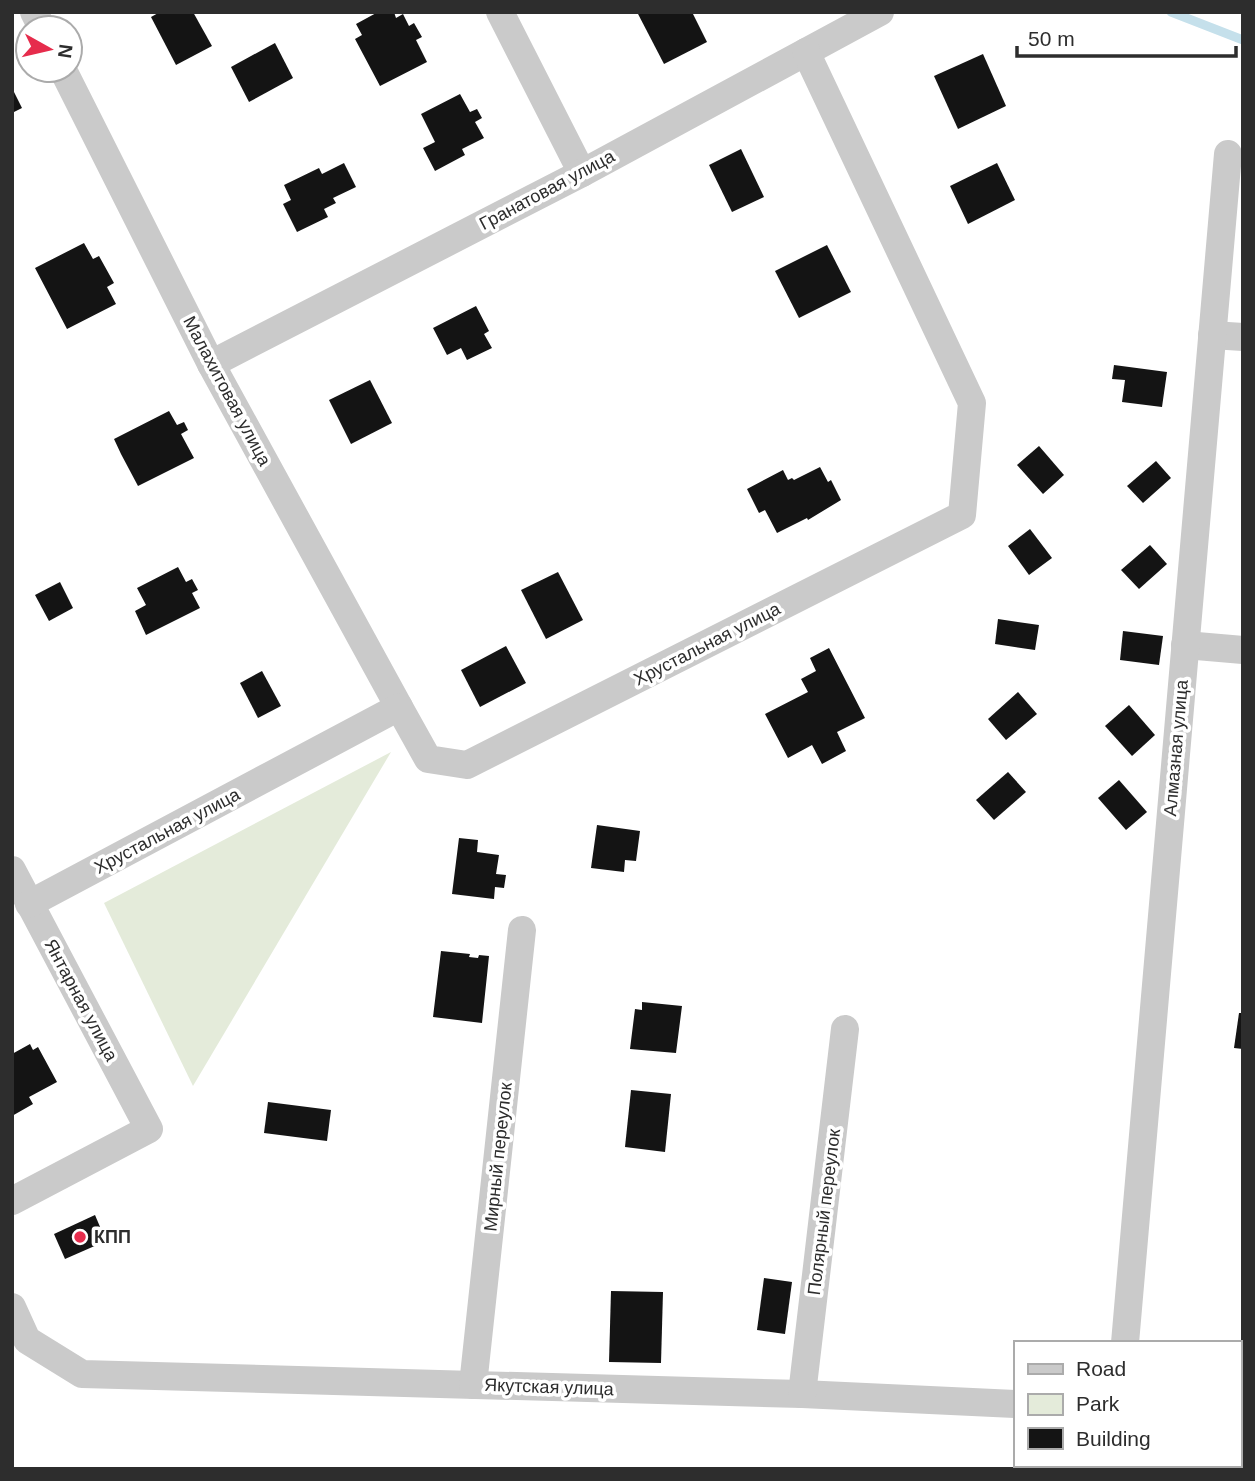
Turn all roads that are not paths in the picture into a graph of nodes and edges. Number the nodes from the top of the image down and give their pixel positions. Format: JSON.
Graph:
{"nodes":[{"id":1,"x":500,"y":12,"type":"edge"},
{"id":2,"x":880,"y":12,"type":"edge"},
{"id":3,"x":806,"y":52,"type":"junction"},
{"id":4,"x":71,"y":84,"type":"edge"},
{"id":5,"x":1228,"y":154,"type":"dead end"},
{"id":6,"x":582,"y":173,"type":"junction"},
{"id":7,"x":1212,"y":335,"type":"junction"},
{"id":8,"x":1243,"y":337,"type":"edge"},
{"id":9,"x":211,"y":364,"type":"junction"},
{"id":10,"x":1185,"y":645,"type":"junction"},
{"id":11,"x":1243,"y":650,"type":"edge"},
{"id":12,"x":399,"y":707,"type":"junction"},
{"id":13,"x":12,"y":870,"type":"edge"},
{"id":14,"x":29,"y":904,"type":"junction"},
{"id":15,"x":522,"y":930,"type":"dead end"},
{"id":16,"x":845,"y":1029,"type":"dead end"},
{"id":17,"x":12,"y":1201,"type":"edge"},
{"id":18,"x":12,"y":1307,"type":"edge"},
{"id":19,"x":1125,"y":1341,"type":"edge"},
{"id":20,"x":473,"y":1385,"type":"junction"},
{"id":21,"x":802,"y":1394,"type":"junction"},
{"id":22,"x":1014,"y":1404,"type":"edge"}],
"edges":[{"from":1,"to":6,"type":"street"},
{"from":2,"to":3,"type":"street","name":"Гранатовая улица"},
{"from":3,"to":6,"type":"street","name":"Гранатовая улица"},
{"from":3,"to":12,"type":"street","name":"Хрустальная улица"},
{"from":4,"to":9,"type":"street","name":"Малахитовая улица"},
{"from":5,"to":7,"type":"street","name":"Алмазная улица"},
{"from":6,"to":9,"type":"street","name":"Гранатовая улица"},
{"from":7,"to":8,"type":"street"},
{"from":7,"to":10,"type":"street","name":"Алмазная улица"},
{"from":9,"to":12,"type":"street","name":"Малахитовая улица"},
{"from":10,"to":11,"type":"street"},
{"from":10,"to":19,"type":"street","name":"Алмазная улица"},
{"from":12,"to":14,"type":"street","name":"Хрустальная улица"},
{"from":13,"to":14,"type":"street","name":"Янтарная улица"},
{"from":14,"to":17,"type":"street","name":"Янтарная улица"},
{"from":15,"to":20,"type":"street","name":"Мирный переулок"},
{"from":16,"to":21,"type":"street","name":"Полярный переулок"},
{"from":18,"to":20,"type":"street","name":"Якутская улица"},
{"from":20,"to":21,"type":"street","name":"Якутская улица"},
{"from":21,"to":22,"type":"street","name":"Якутская улица"}]}
